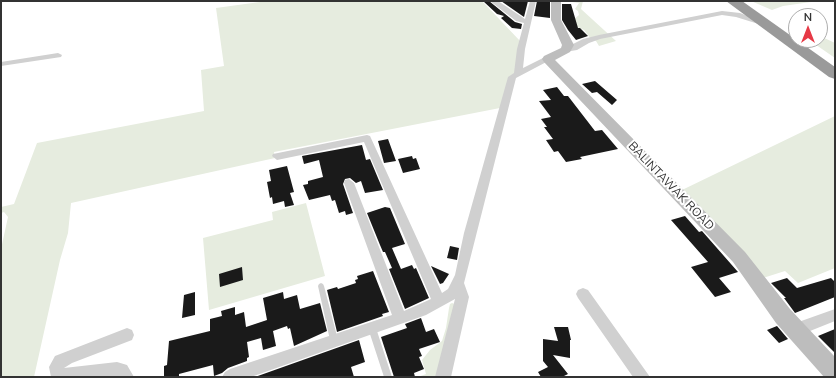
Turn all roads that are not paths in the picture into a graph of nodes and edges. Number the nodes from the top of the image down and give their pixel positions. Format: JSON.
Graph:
{"nodes":[{"id":1,"x":494,"y":1,"type":"edge"},
{"id":2,"x":533,"y":1,"type":"edge"},
{"id":3,"x":556,"y":1,"type":"edge"},
{"id":4,"x":733,"y":1,"type":"edge"},
{"id":5,"x":745,"y":1,"type":"edge"},
{"id":6,"x":527,"y":22,"type":"junction"},
{"id":7,"x":782,"y":31,"type":"edge"},
{"id":8,"x":813,"y":48,"type":"edge"},
{"id":9,"x":565,"y":50,"type":"junction"},
{"id":10,"x":58,"y":56,"type":"dead end"},
{"id":11,"x":548,"y":59,"type":"junction"},
{"id":12,"x":835,"y":63,"type":"edge"},
{"id":13,"x":1,"y":64,"type":"edge"},
{"id":14,"x":518,"y":73,"type":"junction"},
{"id":15,"x":835,"y":74,"type":"edge"},
{"id":16,"x":276,"y":156,"type":"dead end"},
{"id":17,"x":350,"y":183,"type":"dead end"},
{"id":18,"x":458,"y":284,"type":"junction"},
{"id":19,"x":321,"y":286,"type":"dead end"},
{"id":20,"x":582,"y":294,"type":"dead end"},
{"id":21,"x":439,"y":302,"type":"junction"},
{"id":22,"x":835,"y":316,"type":"edge"},
{"id":23,"x":400,"y":318,"type":"junction"},
{"id":24,"x":372,"y":328,"type":"junction"},
{"id":25,"x":795,"y":330,"type":"junction"},
{"id":26,"x":127,"y":335,"type":"dead end"},
{"id":27,"x":334,"y":340,"type":"junction"},
{"id":28,"x":835,"y":373,"type":"edge"},
{"id":29,"x":236,"y":376,"type":"edge"},
{"id":30,"x":126,"y":377,"type":"edge"},
{"id":31,"x":388,"y":377,"type":"edge"},
{"id":32,"x":443,"y":377,"type":"edge"},
{"id":33,"x":642,"y":377,"type":"edge"}],
"edges":[{"from":1,"to":6,"type":"street"},
{"from":2,"to":6,"type":"street"},
{"from":3,"to":9,"type":"street"},
{"from":4,"to":7,"type":"highway"},
{"from":5,"to":7,"type":"highway"},
{"from":6,"to":14,"type":"street"},
{"from":7,"to":9,"type":"street"},
{"from":7,"to":15,"type":"highway"},
{"from":8,"to":12,"type":"highway"},
{"from":9,"to":11,"type":"street"},
{"from":10,"to":13,"type":"street"},
{"from":11,"to":14,"type":"street"},
{"from":11,"to":25,"type":"street","name":"BALINTAWAK ROAD"},
{"from":14,"to":18,"type":"street"},
{"from":16,"to":21,"type":"street"},
{"from":17,"to":23,"type":"street"},
{"from":18,"to":21,"type":"street"},
{"from":18,"to":32,"type":"street"},
{"from":19,"to":27,"type":"lane"},
{"from":20,"to":33,"type":"street"},
{"from":21,"to":23,"type":"street"},
{"from":22,"to":25,"type":"street"},
{"from":23,"to":24,"type":"street"},
{"from":24,"to":27,"type":"street"},
{"from":24,"to":31,"type":"lane"},
{"from":25,"to":28,"type":"street","name":"BALINTAWAK ROAD"},
{"from":26,"to":30,"type":"street"},
{"from":27,"to":29,"type":"street"}]}
